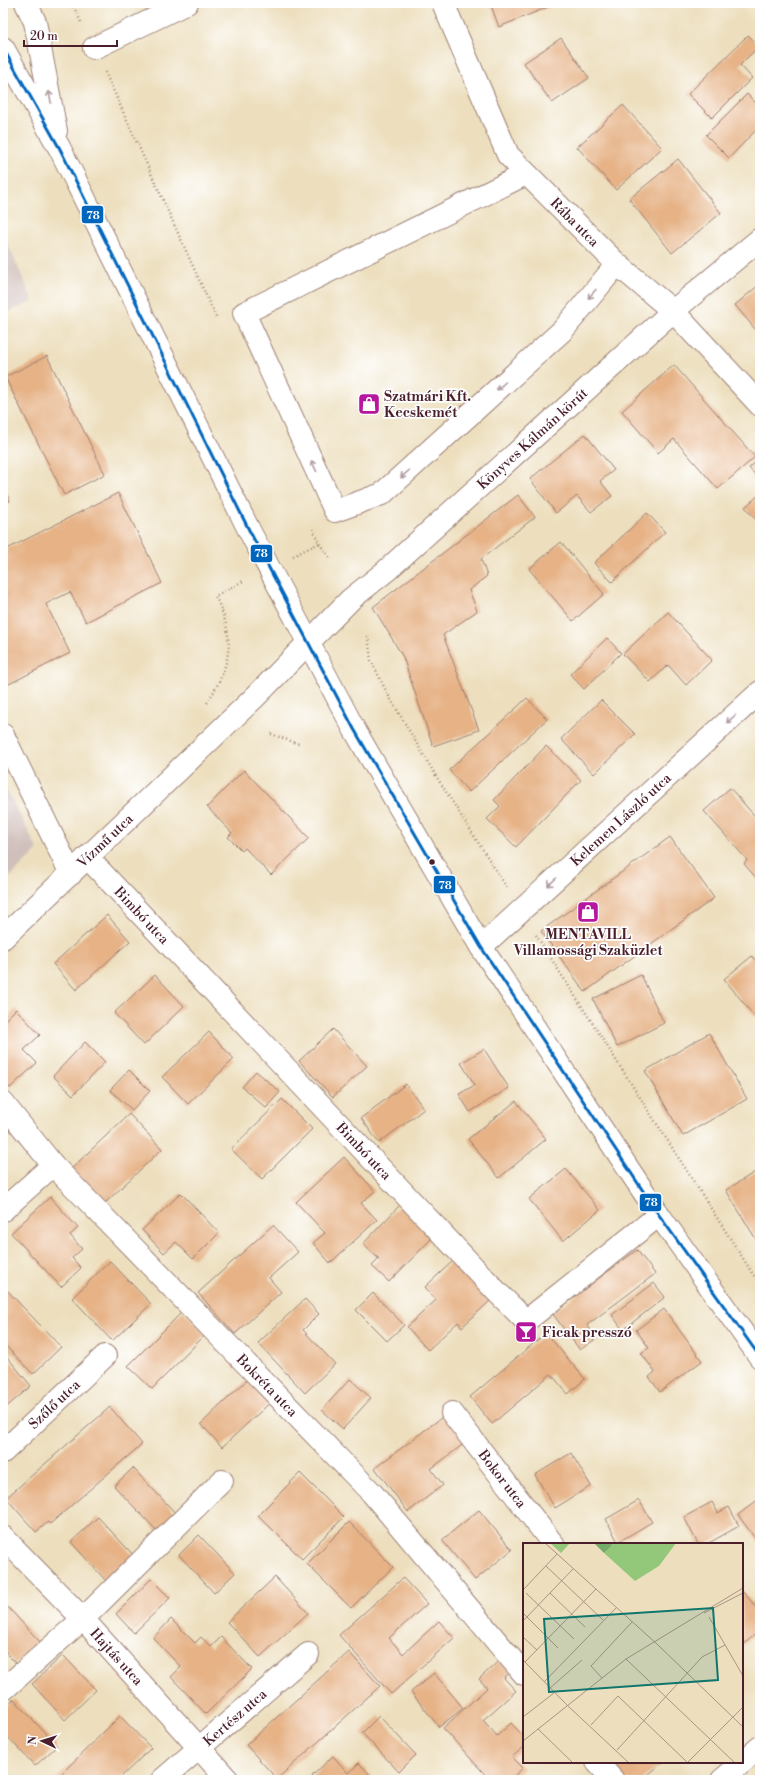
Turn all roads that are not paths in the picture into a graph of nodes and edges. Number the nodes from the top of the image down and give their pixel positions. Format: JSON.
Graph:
{"nodes":[{"id":1,"x":26,"y":3,"type":"edge"},
{"id":2,"x":187,"y":3,"type":"edge"},
{"id":3,"x":443,"y":3,"type":"edge"},
{"id":4,"x":3,"y":48,"type":"edge"},
{"id":5,"x":94,"y":48,"type":"road end"},
{"id":6,"x":60,"y":149,"type":"junction"},
{"id":7,"x":526,"y":174,"type":"junction"},
{"id":8,"x":760,"y":239,"type":"edge"},
{"id":9,"x":617,"y":264,"type":"junction"},
{"id":10,"x":673,"y":311,"type":"junction"},
{"id":11,"x":760,"y":405,"type":"edge"},
{"id":12,"x":308,"y":642,"type":"junction"},
{"id":13,"x":760,"y":692,"type":"edge"},
{"id":14,"x":3,"y":735,"type":"edge"},
{"id":15,"x":88,"y":857,"type":"junction"},
{"id":16,"x":71,"y":874,"type":"junction"},
{"id":17,"x":3,"y":938,"type":"edge"},
{"id":18,"x":481,"y":947,"type":"junction"},
{"id":19,"x":3,"y":1102,"type":"edge"},
{"id":20,"x":53,"y":1165,"type":"junction"},
{"id":21,"x":3,"y":1210,"type":"edge"},
{"id":22,"x":659,"y":1215,"type":"junction"},
{"id":23,"x":105,"y":1356,"type":"dead end"},
{"id":24,"x":760,"y":1357,"type":"edge"},
{"id":25,"x":452,"y":1413,"type":"dead end"},
{"id":26,"x":3,"y":1452,"type":"edge"},
{"id":27,"x":222,"y":1481,"type":"dead end"},
{"id":28,"x":3,"y":1536,"type":"edge"},
{"id":29,"x":552,"y":1543,"type":"edge"},
{"id":30,"x":83,"y":1619,"type":"junction"},
{"id":31,"x":308,"y":1654,"type":"dead end"},
{"id":32,"x":523,"y":1673,"type":"edge"},
{"id":33,"x":3,"y":1690,"type":"edge"},
{"id":34,"x":760,"y":1747,"type":"edge"},
{"id":35,"x":198,"y":1748,"type":"junction"},
{"id":36,"x":743,"y":1759,"type":"edge"},
{"id":37,"x":599,"y":1763,"type":"edge"},
{"id":38,"x":737,"y":1763,"type":"edge"},
{"id":39,"x":724,"y":1772,"type":"edge"},
{"id":40,"x":162,"y":1780,"type":"edge"},
{"id":41,"x":228,"y":1780,"type":"edge"},
{"id":42,"x":612,"y":1780,"type":"edge"}],
"edges":[{"from":6,"to":1,"type":"street","one_way":true},
{"from":2,"to":5,"type":"street"},
{"from":3,"to":7,"type":"street","name":"Rába utca"},
{"from":4,"to":6,"type":"street"},
{"from":6,"to":12,"type":"street"},
{"from":7,"to":9,"type":"street","name":"Rába utca"},
{"from":9,"to":7,"type":"street","one_way":true},
{"from":8,"to":10,"type":"street","name":"Könyves Kálmán körút"},
{"from":9,"to":10,"type":"street","name":"Rába utca"},
{"from":10,"to":11,"type":"street","name":"Rába utca"},
{"from":10,"to":12,"type":"street","name":"Könyves Kálmán körút"},
{"from":12,"to":15,"type":"street","name":"Vízmű utca"},
{"from":12,"to":18,"type":"street"},
{"from":13,"to":18,"type":"street","name":"Kelemen László utca","one_way":true},
{"from":14,"to":16,"type":"street"},
{"from":15,"to":16,"type":"street","name":"Vízmű utca"},
{"from":15,"to":22,"type":"street","name":"Bimbó utca"},
{"from":16,"to":17,"type":"street","name":"Vízmű utca"},
{"from":18,"to":22,"type":"street"},
{"from":19,"to":20,"type":"street","name":"Bokréta utca"},
{"from":20,"to":21,"type":"street"},
{"from":20,"to":32,"type":"street","name":"Bokréta utca"},
{"from":22,"to":24,"type":"street"},
{"from":23,"to":26,"type":"street","name":"Szőlő utca"},
{"from":25,"to":29,"type":"street","name":"Bokor utca"},
{"from":27,"to":30,"type":"street"},
{"from":28,"to":30,"type":"street","name":"Hajtás utca"},
{"from":30,"to":33,"type":"street"},
{"from":30,"to":35,"type":"street","name":"Hajtás utca"},
{"from":31,"to":35,"type":"street","name":"Kertész utca"},
{"from":34,"to":36,"type":"street"},
{"from":35,"to":40,"type":"street","name":"Kertész utca"},
{"from":35,"to":41,"type":"street","name":"Hajtás utca"},
{"from":37,"to":42,"type":"street"},
{"from":38,"to":39,"type":"street"}]}
